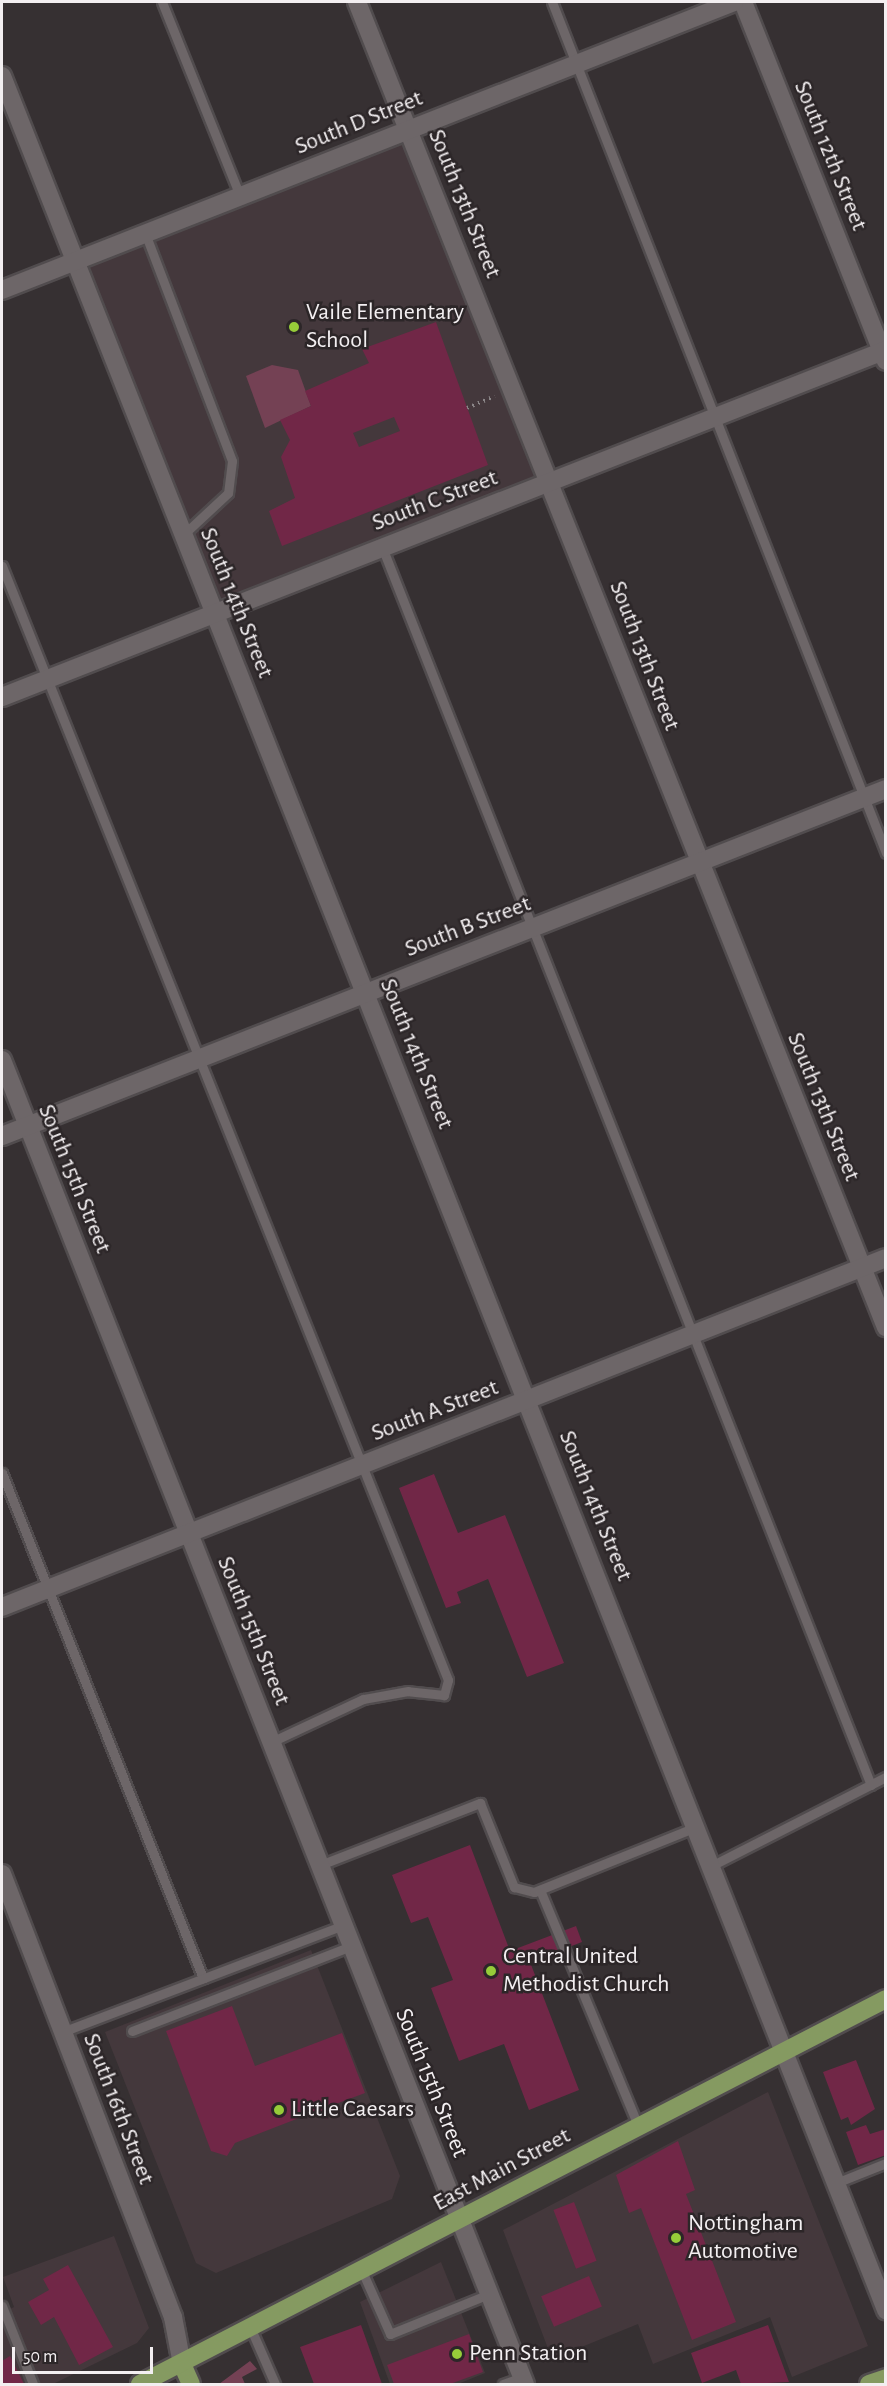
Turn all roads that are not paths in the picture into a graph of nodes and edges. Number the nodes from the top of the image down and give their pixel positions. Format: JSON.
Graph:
{"nodes":[{"id":1,"x":162,"y":2,"type":"edge"},
{"id":2,"x":357,"y":2,"type":"edge"},
{"id":3,"x":552,"y":2,"type":"edge"},
{"id":4,"x":734,"y":2,"type":"edge"},
{"id":5,"x":743,"y":2,"type":"edge"},
{"id":6,"x":576,"y":64,"type":"junction"},
{"id":7,"x":2,"y":76,"type":"edge"},
{"id":8,"x":408,"y":130,"type":"junction"},
{"id":9,"x":240,"y":196,"type":"junction"},
{"id":10,"x":145,"y":233,"type":"junction"},
{"id":11,"x":74,"y":261,"type":"junction"},
{"id":12,"x":2,"y":290,"type":"edge"},
{"id":13,"x":884,"y":354,"type":"edge"},
{"id":14,"x":714,"y":418,"type":"junction"},
{"id":15,"x":550,"y":482,"type":"junction"},
{"id":16,"x":183,"y":535,"type":"junction"},
{"id":17,"x":382,"y":548,"type":"junction"},
{"id":18,"x":2,"y":566,"type":"edge"},
{"id":19,"x":214,"y":613,"type":"junction"},
{"id":20,"x":46,"y":679,"type":"junction"},
{"id":21,"x":2,"y":697,"type":"edge"},
{"id":22,"x":885,"y":789,"type":"edge"},
{"id":23,"x":863,"y":798,"type":"junction"},
{"id":24,"x":885,"y":853,"type":"edge"},
{"id":25,"x":700,"y":863,"type":"junction"},
{"id":26,"x":533,"y":927,"type":"junction"},
{"id":27,"x":365,"y":992,"type":"junction"},
{"id":28,"x":195,"y":1059,"type":"junction"},
{"id":29,"x":2,"y":1060,"type":"edge"},
{"id":30,"x":28,"y":1126,"type":"junction"},
{"id":31,"x":2,"y":1136,"type":"edge"},
{"id":32,"x":885,"y":1258,"type":"edge"},
{"id":33,"x":861,"y":1268,"type":"junction"},
{"id":34,"x":885,"y":1328,"type":"edge"},
{"id":35,"x":693,"y":1334,"type":"junction"},
{"id":36,"x":527,"y":1401,"type":"junction"},
{"id":37,"x":362,"y":1465,"type":"junction"},
{"id":38,"x":2,"y":1473,"type":"edge"},
{"id":39,"x":189,"y":1533,"type":"junction"},
{"id":40,"x":47,"y":1589,"type":"junction"},
{"id":41,"x":2,"y":1607,"type":"edge"},
{"id":42,"x":271,"y":1742,"type":"junction"},
{"id":43,"x":885,"y":1777,"type":"edge"},
{"id":44,"x":870,"y":1785,"type":"junction"},
{"id":45,"x":698,"y":1827,"type":"junction"},
{"id":46,"x":320,"y":1865,"type":"junction"},
{"id":47,"x":713,"y":1865,"type":"junction"},
{"id":48,"x":2,"y":1875,"type":"edge"},
{"id":49,"x":540,"y":1890,"type":"junction"},
{"id":50,"x":343,"y":1925,"type":"junction"},
{"id":51,"x":351,"y":1946,"type":"junction"},
{"id":52,"x":203,"y":1978,"type":"junction"},
{"id":53,"x":885,"y":1999,"type":"edge"},
{"id":54,"x":132,"y":2031,"type":"dead end"},
{"id":55,"x":62,"y":2032,"type":"junction"},
{"id":56,"x":785,"y":2050,"type":"junction"},
{"id":57,"x":638,"y":2126,"type":"junction"},
{"id":58,"x":885,"y":2163,"type":"edge"},
{"id":59,"x":836,"y":2183,"type":"junction"},
{"id":60,"x":459,"y":2219,"type":"junction"},
{"id":61,"x":362,"y":2271,"type":"junction"},
{"id":62,"x":489,"y":2294,"type":"junction"},
{"id":63,"x":2,"y":2306,"type":"edge"},
{"id":64,"x":885,"y":2310,"type":"edge"},
{"id":65,"x":252,"y":2329,"type":"junction"},
{"id":66,"x":182,"y":2364,"type":"junction"},
{"id":67,"x":885,"y":2378,"type":"edge"},
{"id":68,"x":523,"y":2381,"type":"edge"},
{"id":69,"x":33,"y":2385,"type":"edge"},
{"id":70,"x":140,"y":2385,"type":"edge"},
{"id":71,"x":190,"y":2385,"type":"edge"},
{"id":72,"x":275,"y":2385,"type":"edge"},
{"id":73,"x":503,"y":2385,"type":"edge"},
{"id":74,"x":869,"y":2385,"type":"edge"}],
"edges":[{"from":1,"to":9,"type":"lane"},
{"from":2,"to":8,"type":"street","name":"South 13th Street"},
{"from":3,"to":6,"type":"lane"},
{"from":4,"to":6,"type":"street","name":"South D Street"},
{"from":5,"to":13,"type":"street","name":"South 12th Street"},
{"from":6,"to":8,"type":"street","name":"South D Street"},
{"from":6,"to":14,"type":"lane"},
{"from":7,"to":11,"type":"street","name":"South 14th Street"},
{"from":8,"to":9,"type":"street","name":"South D Street"},
{"from":8,"to":15,"type":"street","name":"South 13th Street"},
{"from":9,"to":10,"type":"street","name":"South D Street"},
{"from":10,"to":11,"type":"street","name":"South D Street"},
{"from":10,"to":16,"type":"lane"},
{"from":11,"to":12,"type":"street","name":"South D Street"},
{"from":11,"to":16,"type":"street","name":"South 14th Street"},
{"from":13,"to":14,"type":"street","name":"South C Street"},
{"from":14,"to":15,"type":"street","name":"South C Street"},
{"from":14,"to":23,"type":"lane"},
{"from":15,"to":17,"type":"street","name":"South C Street"},
{"from":15,"to":25,"type":"street","name":"South 13th Street"},
{"from":16,"to":19,"type":"street","name":"South 14th Street"},
{"from":17,"to":19,"type":"street","name":"South C Street"},
{"from":17,"to":26,"type":"lane"},
{"from":18,"to":20,"type":"lane"},
{"from":19,"to":20,"type":"street","name":"South C Street"},
{"from":19,"to":27,"type":"street","name":"South 14th Street"},
{"from":20,"to":21,"type":"street","name":"South C Street"},
{"from":20,"to":28,"type":"lane"},
{"from":22,"to":23,"type":"street","name":"South B Street"},
{"from":23,"to":24,"type":"lane"},
{"from":23,"to":25,"type":"street","name":"South B Street"},
{"from":25,"to":26,"type":"street","name":"South B Street"},
{"from":25,"to":33,"type":"street","name":"South 13th Street"},
{"from":26,"to":27,"type":"street","name":"South B Street"},
{"from":26,"to":35,"type":"lane"},
{"from":27,"to":28,"type":"street","name":"South B Street"},
{"from":27,"to":36,"type":"street","name":"South 14th Street"},
{"from":28,"to":30,"type":"street","name":"South B Street"},
{"from":28,"to":37,"type":"lane"},
{"from":29,"to":30,"type":"street","name":"South 15th Street"},
{"from":30,"to":31,"type":"street","name":"South B Street"},
{"from":30,"to":39,"type":"street","name":"South 15th Street"},
{"from":32,"to":33,"type":"street","name":"South A Street"},
{"from":33,"to":34,"type":"street","name":"South 13th Street"},
{"from":33,"to":35,"type":"street","name":"South A Street"},
{"from":35,"to":36,"type":"street","name":"South A Street"},
{"from":35,"to":44,"type":"lane"},
{"from":36,"to":37,"type":"street","name":"South A Street"},
{"from":36,"to":45,"type":"street","name":"South 14th Street"},
{"from":37,"to":39,"type":"street","name":"South A Street"},
{"from":37,"to":42,"type":"lane"},
{"from":38,"to":40,"type":"lane"},
{"from":39,"to":40,"type":"street","name":"South A Street"},
{"from":39,"to":42,"type":"street","name":"South 15th Street"},
{"from":40,"to":41,"type":"street","name":"South A Street"},
{"from":40,"to":52,"type":"lane"},
{"from":42,"to":46,"type":"street","name":"South 15th Street"},
{"from":43,"to":44,"type":"lane"},
{"from":44,"to":47,"type":"lane"},
{"from":45,"to":47,"type":"street","name":"South 14th Street"},
{"from":45,"to":49,"type":"lane"},
{"from":46,"to":49,"type":"lane"},
{"from":46,"to":50,"type":"street","name":"South 15th Street"},
{"from":47,"to":56,"type":"street","name":"South 14th Street"},
{"from":48,"to":55,"type":"street","name":"South 16th Street"},
{"from":49,"to":57,"type":"lane"},
{"from":50,"to":51,"type":"street","name":"South 15th Street"},
{"from":50,"to":52,"type":"lane"},
{"from":51,"to":54,"type":"lane"},
{"from":51,"to":60,"type":"street","name":"South 15th Street"},
{"from":52,"to":55,"type":"lane"},
{"from":53,"to":56,"type":"main road","name":"East Main Street"},
{"from":55,"to":66,"type":"street","name":"South 16th Street"},
{"from":56,"to":57,"type":"main road","name":"East Main Street"},
{"from":56,"to":59,"type":"street","name":"South 14th Street"},
{"from":57,"to":60,"type":"main road","name":"East Main Street"},
{"from":58,"to":59,"type":"lane"},
{"from":59,"to":64,"type":"street","name":"South 14th Street"},
{"from":60,"to":61,"type":"main road","name":"East Main Street"},
{"from":60,"to":62,"type":"street","name":"South 15th Street"},
{"from":61,"to":62,"type":"lane"},
{"from":61,"to":65,"type":"main road","name":"East Main Street"},
{"from":62,"to":68,"type":"street","name":"South 15th Street"},
{"from":63,"to":69,"type":"lane"},
{"from":65,"to":66,"type":"main road","name":"East Main Street"},
{"from":65,"to":72,"type":"lane"},
{"from":66,"to":70,"type":"main road","name":"East Main Street"},
{"from":66,"to":71,"type":"main road"},
{"from":67,"to":74,"type":"main road"},
{"from":68,"to":73,"type":"lane"}]}
